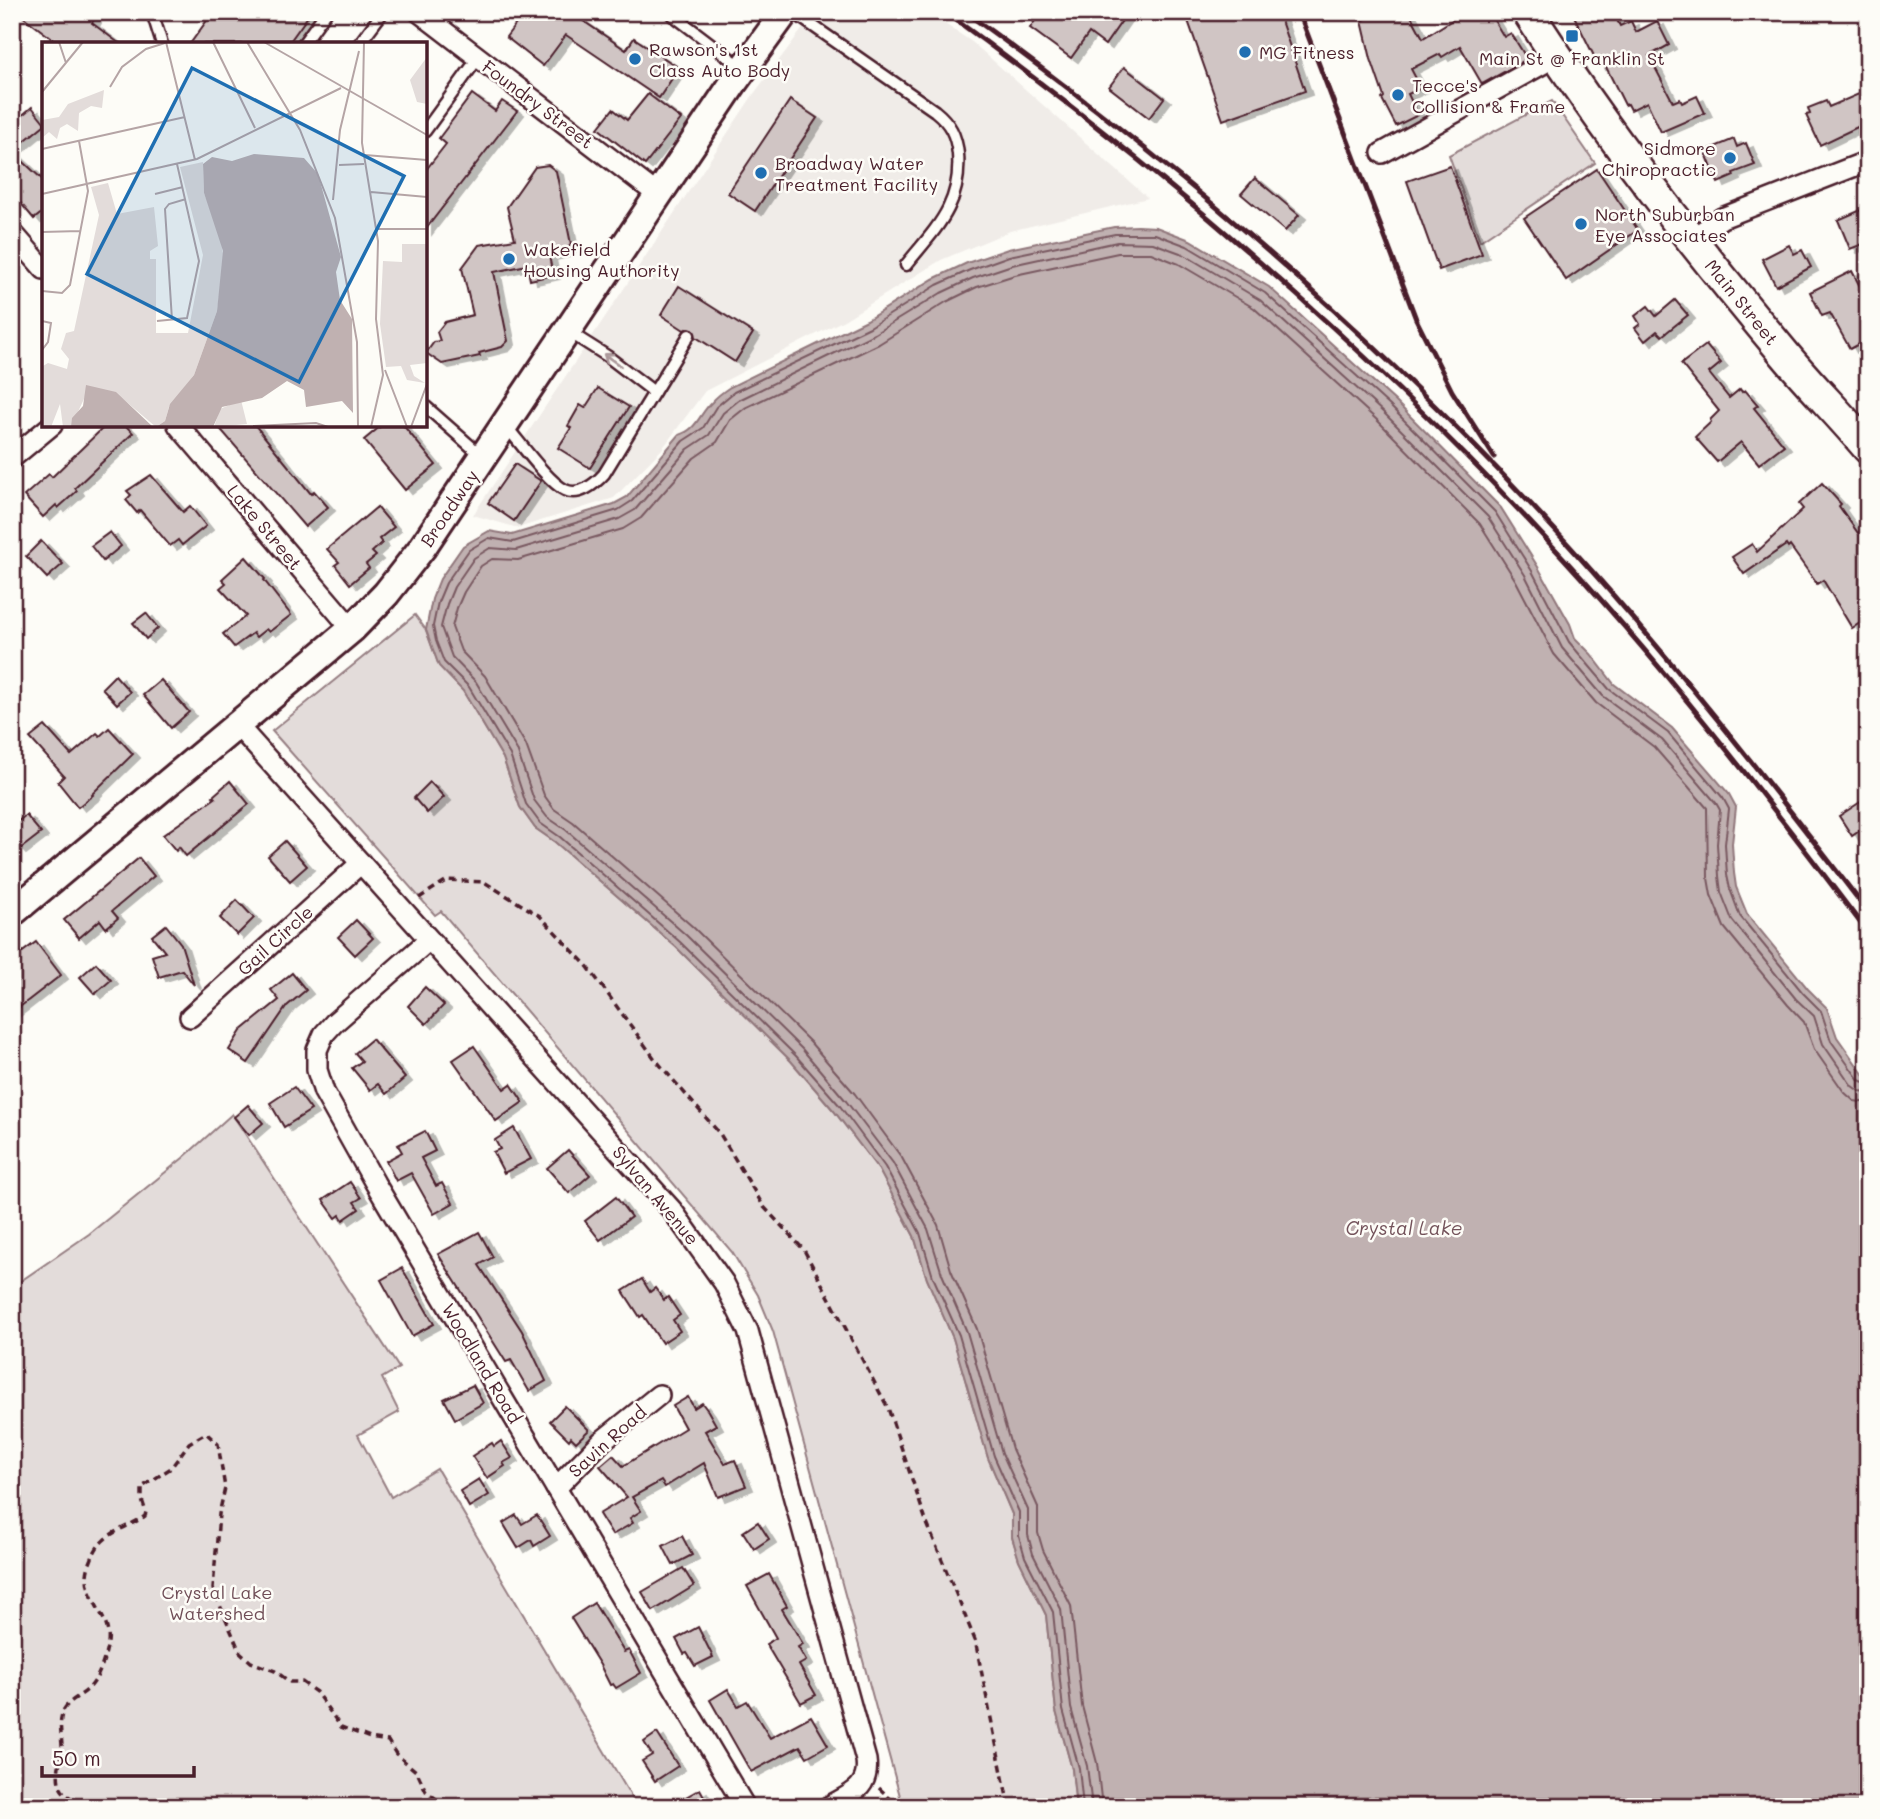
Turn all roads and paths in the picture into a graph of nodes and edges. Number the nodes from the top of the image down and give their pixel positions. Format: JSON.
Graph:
{"nodes":[{"id":1,"x":152,"y":12,"type":"edge"},
{"id":2,"x":326,"y":12,"type":"edge"},
{"id":3,"x":383,"y":12,"type":"edge"},
{"id":4,"x":669,"y":12,"type":"edge"},
{"id":5,"x":785,"y":12,"type":"edge"},
{"id":6,"x":793,"y":12,"type":"edge"},
{"id":7,"x":1528,"y":12,"type":"edge"},
{"id":8,"x":423,"y":13,"type":"edge"},
{"id":9,"x":161,"y":42,"type":"edge"},
{"id":10,"x":304,"y":42,"type":"edge"},
{"id":11,"x":360,"y":42,"type":"edge"},
{"id":12,"x":1557,"y":56,"type":"junction"},
{"id":13,"x":478,"y":58,"type":"junction"},
{"id":14,"x":744,"y":69,"type":"junction"},
{"id":15,"x":427,"y":128,"type":"edge"},
{"id":16,"x":1382,"y":153,"type":"dead end"},
{"id":17,"x":1868,"y":161,"type":"edge"},
{"id":18,"x":658,"y":195,"type":"junction"},
{"id":19,"x":12,"y":232,"type":"edge"},
{"id":20,"x":1691,"y":239,"type":"junction"},
{"id":21,"x":906,"y":265,"type":"dead end"},
{"id":22,"x":42,"y":267,"type":"edge"},
{"id":23,"x":567,"y":331,"type":"junction"},
{"id":24,"x":689,"y":335,"type":"dead end"},
{"id":25,"x":654,"y":392,"type":"junction"},
{"id":26,"x":427,"y":408,"type":"edge"},
{"id":27,"x":505,"y":425,"type":"junction"},
{"id":28,"x":50,"y":427,"type":"edge"},
{"id":29,"x":180,"y":427,"type":"edge"},
{"id":30,"x":1868,"y":448,"type":"edge"},
{"id":31,"x":483,"y":457,"type":"junction"},
{"id":32,"x":12,"y":458,"type":"edge"},
{"id":33,"x":352,"y":629,"type":"junction"},
{"id":34,"x":237,"y":725,"type":"junction"},
{"id":35,"x":361,"y":863,"type":"junction"},
{"id":36,"x":402,"y":909,"type":"junction"},
{"id":37,"x":12,"y":913,"type":"edge"},
{"id":38,"x":429,"y":940,"type":"junction"},
{"id":39,"x":190,"y":1017,"type":"dead end"},
{"id":40,"x":659,"y":1395,"type":"dead end"},
{"id":41,"x":556,"y":1488,"type":"junction"},
{"id":42,"x":866,"y":1778,"type":"junction"},
{"id":43,"x":83,"y":1807,"type":"edge"},
{"id":44,"x":447,"y":1807,"type":"edge"},
{"id":45,"x":745,"y":1807,"type":"edge"},
{"id":46,"x":828,"y":1807,"type":"edge"},
{"id":47,"x":900,"y":1807,"type":"edge"},
{"id":48,"x":1009,"y":1807,"type":"edge"}],
"edges":[{"from":1,"to":9,"type":"lane"},
{"from":2,"to":10,"type":"lane"},
{"from":3,"to":11,"type":"lane"},
{"from":4,"to":14,"type":"lane"},
{"from":5,"to":14,"type":"street","name":"Broadway"},
{"from":6,"to":21,"type":"lane"},
{"from":7,"to":12,"type":"main road","name":"Main Street"},
{"from":8,"to":13,"type":"street","name":"Foundry Street"},
{"from":12,"to":16,"type":"street"},
{"from":12,"to":20,"type":"main road","name":"Main Street"},
{"from":13,"to":15,"type":"lane"},
{"from":13,"to":18,"type":"street","name":"Foundry Street"},
{"from":14,"to":18,"type":"street","name":"Broadway"},
{"from":17,"to":20,"type":"street"},
{"from":18,"to":23,"type":"street","name":"Broadway"},
{"from":19,"to":22,"type":"street"},
{"from":20,"to":30,"type":"main road","name":"Main Street"},
{"from":25,"to":23,"type":"lane","one_way":true},
{"from":23,"to":27,"type":"street","name":"Broadway"},
{"from":24,"to":25,"type":"lane"},
{"from":25,"to":27,"type":"lane"},
{"from":26,"to":31,"type":"lane"},
{"from":27,"to":31,"type":"street","name":"Broadway"},
{"from":28,"to":32,"type":"street"},
{"from":29,"to":33,"type":"street","name":"Lake Street"},
{"from":31,"to":33,"type":"street","name":"Broadway"},
{"from":33,"to":34,"type":"street","name":"Broadway"},
{"from":34,"to":35,"type":"street","name":"Sylvan Avenue"},
{"from":34,"to":37,"type":"street","name":"Broadway"},
{"from":35,"to":36,"type":"street","name":"Sylvan Avenue"},
{"from":35,"to":39,"type":"street","name":"Gail Circle"},
{"from":36,"to":38,"type":"street","name":"Sylvan Avenue"},
{"from":36,"to":48,"type":"path"},
{"from":38,"to":41,"type":"street","name":"Woodland Road"},
{"from":38,"to":42,"type":"street","name":"Sylvan Avenue"},
{"from":40,"to":41,"type":"street","name":"Savin Road"},
{"from":41,"to":45,"type":"street","name":"Woodland Road"},
{"from":42,"to":46,"type":"street"},
{"from":42,"to":47,"type":"path"},
{"from":43,"to":44,"type":"path"}]}
